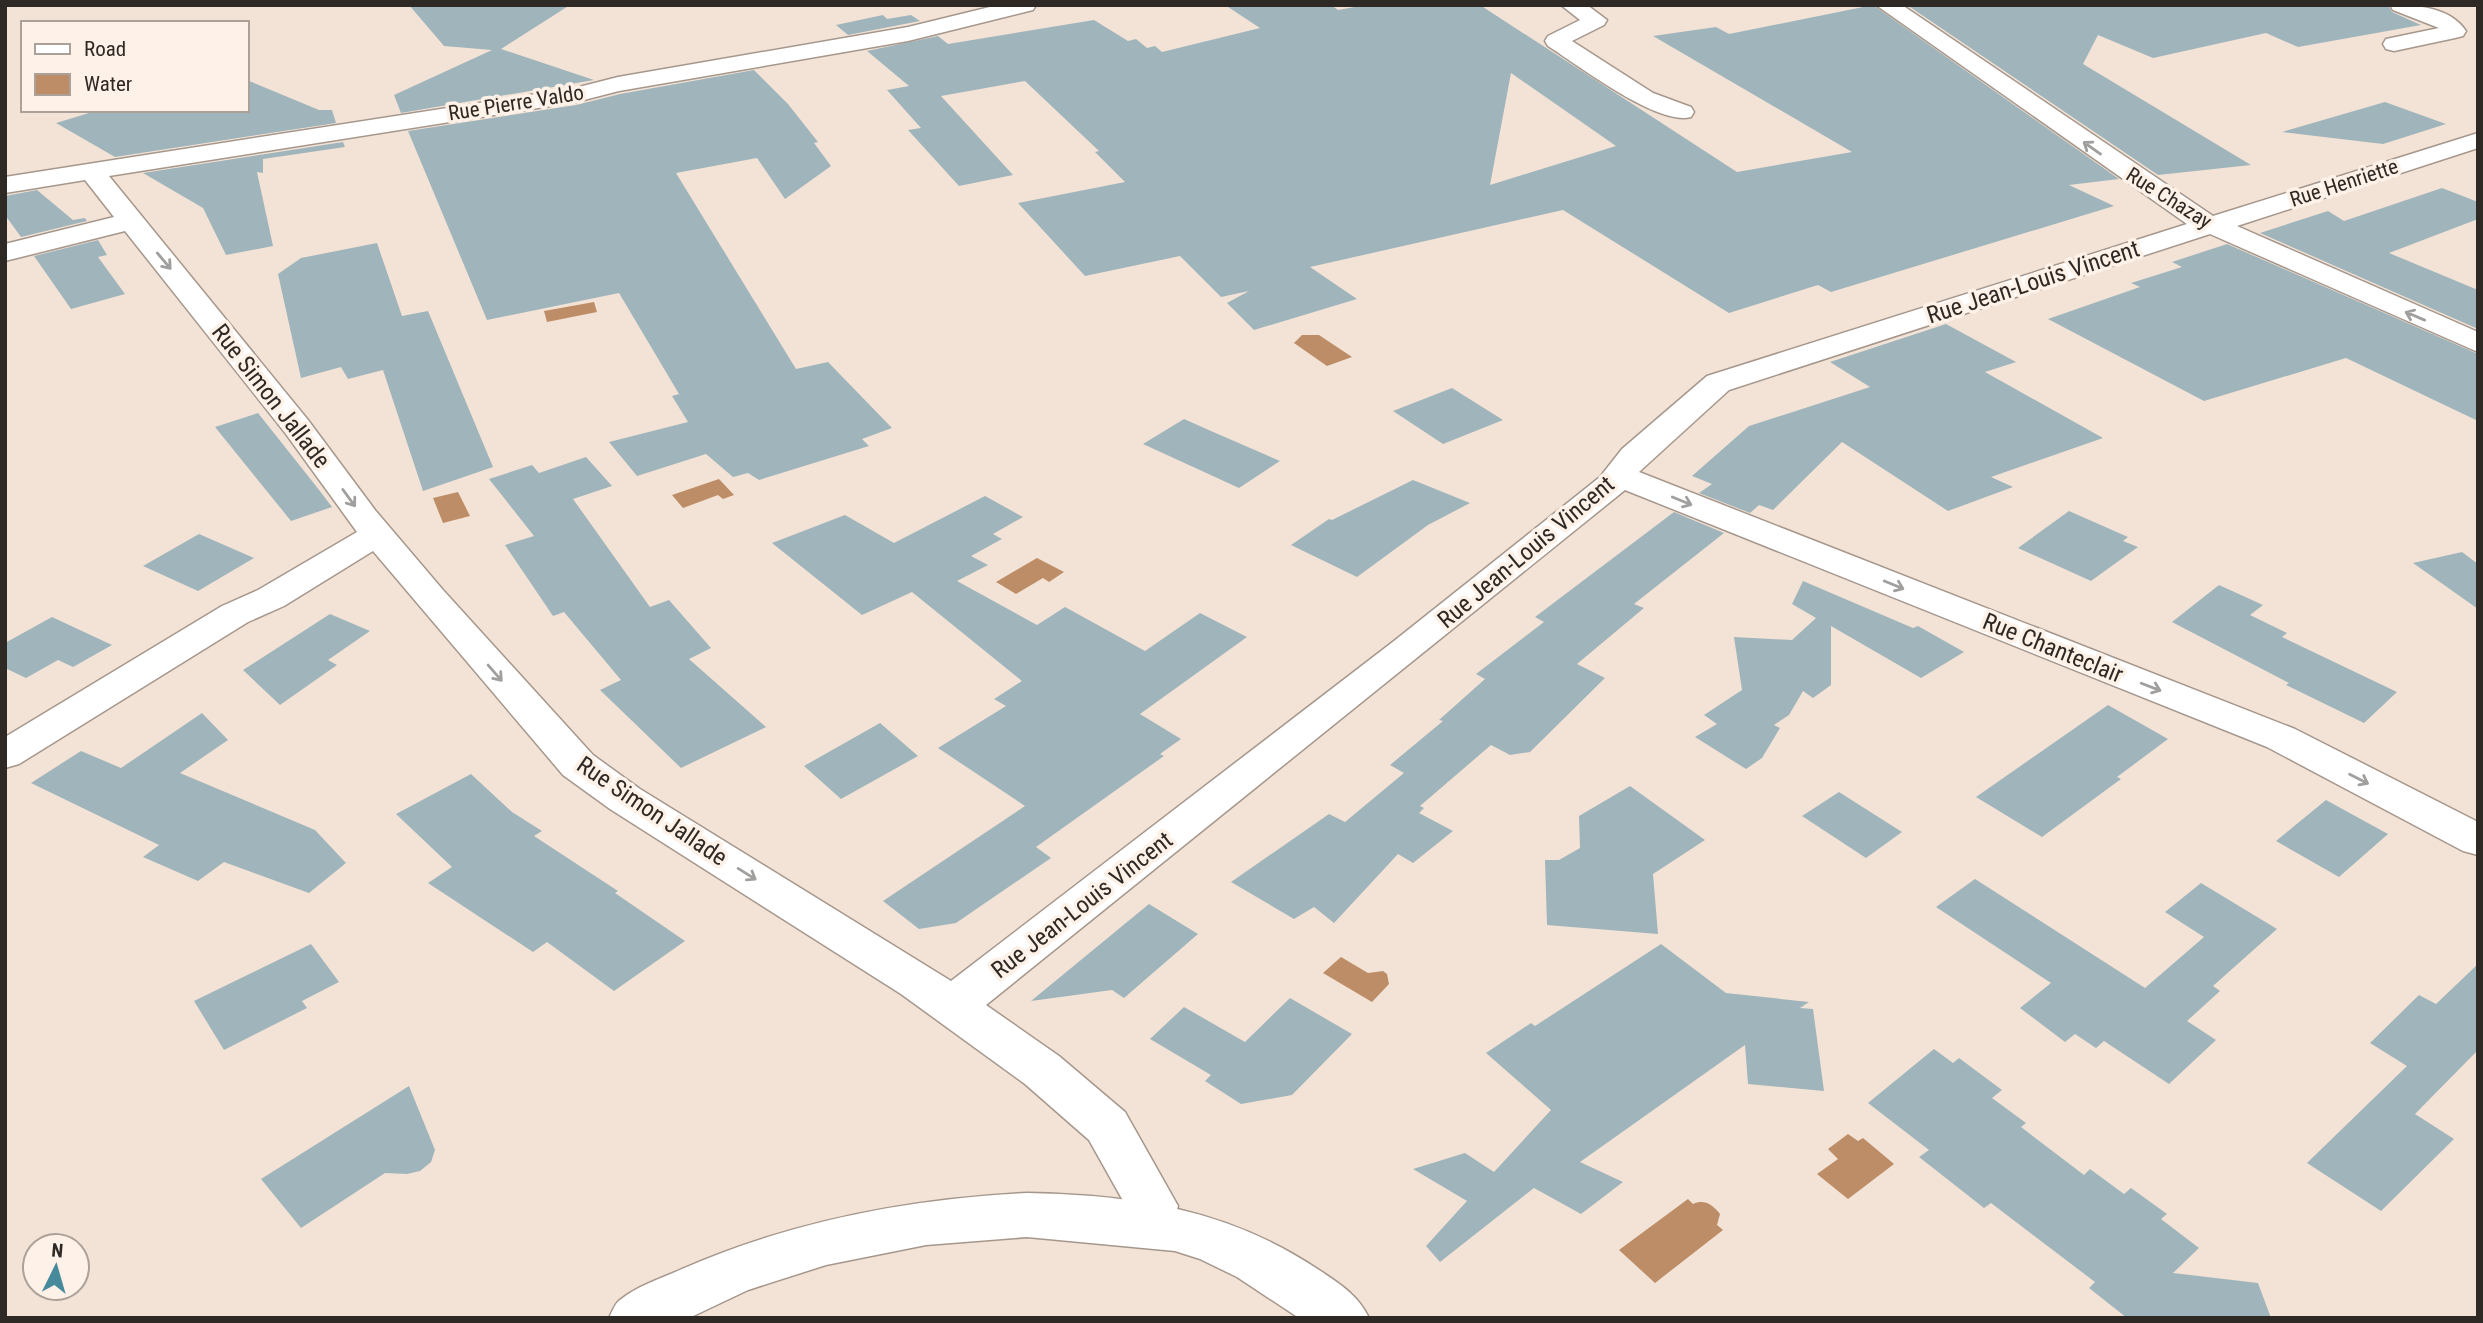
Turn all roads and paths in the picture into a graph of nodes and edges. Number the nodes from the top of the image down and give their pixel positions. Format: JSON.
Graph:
{"nodes":[{"id":1,"x":1024,"y":5,"type":"edge"},
{"id":2,"x":1572,"y":5,"type":"edge"},
{"id":3,"x":1887,"y":5,"type":"edge"},
{"id":4,"x":2401,"y":5,"type":"edge"},
{"id":5,"x":2394,"y":44,"type":"dead end"},
{"id":6,"x":1682,"y":112,"type":"dead end"},
{"id":7,"x":2478,"y":140,"type":"edge"},
{"id":8,"x":90,"y":170,"type":"junction"},
{"id":9,"x":5,"y":185,"type":"edge"},
{"id":10,"x":130,"y":221,"type":"junction"},
{"id":11,"x":2210,"y":225,"type":"junction"},
{"id":12,"x":5,"y":253,"type":"edge"},
{"id":13,"x":2478,"y":343,"type":"edge"},
{"id":14,"x":1619,"y":476,"type":"junction"},
{"id":15,"x":379,"y":537,"type":"junction"},
{"id":16,"x":5,"y":755,"type":"edge"},
{"id":17,"x":2478,"y":840,"type":"edge"},
{"id":18,"x":952,"y":1006,"type":"junction"},
{"id":19,"x":1147,"y":1225,"type":"junction"},
{"id":20,"x":637,"y":1318,"type":"edge"},
{"id":21,"x":1341,"y":1318,"type":"edge"}],
"edges":[{"from":1,"to":8,"type":"street","name":"Rue Pierre Valdo"},
{"from":2,"to":6,"type":"street"},
{"from":11,"to":3,"type":"street","name":"Rue Chazay","one_way":true},
{"from":4,"to":5,"type":"street"},
{"from":7,"to":11,"type":"street","name":"Rue Henriette"},
{"from":8,"to":9,"type":"street","name":"Rue Pierre Valdo"},
{"from":8,"to":10,"type":"street","name":"Rue Simon Jallade"},
{"from":10,"to":12,"type":"street"},
{"from":10,"to":15,"type":"street","name":"Rue Simon Jallade","one_way":true},
{"from":13,"to":11,"type":"street","name":"Rue Chazay","one_way":true},
{"from":11,"to":14,"type":"street","name":"Rue Jean-Louis Vincent"},
{"from":14,"to":17,"type":"street","name":"Rue Chanteclair","one_way":true},
{"from":14,"to":18,"type":"street","name":"Rue Jean-Louis Vincent"},
{"from":15,"to":16,"type":"street"},
{"from":15,"to":18,"type":"street","name":"Rue Simon Jallade","one_way":true},
{"from":18,"to":19,"type":"street","name":"Rue Simon Jallade"},
{"from":19,"to":20,"type":"street"},
{"from":19,"to":21,"type":"street"}]}
